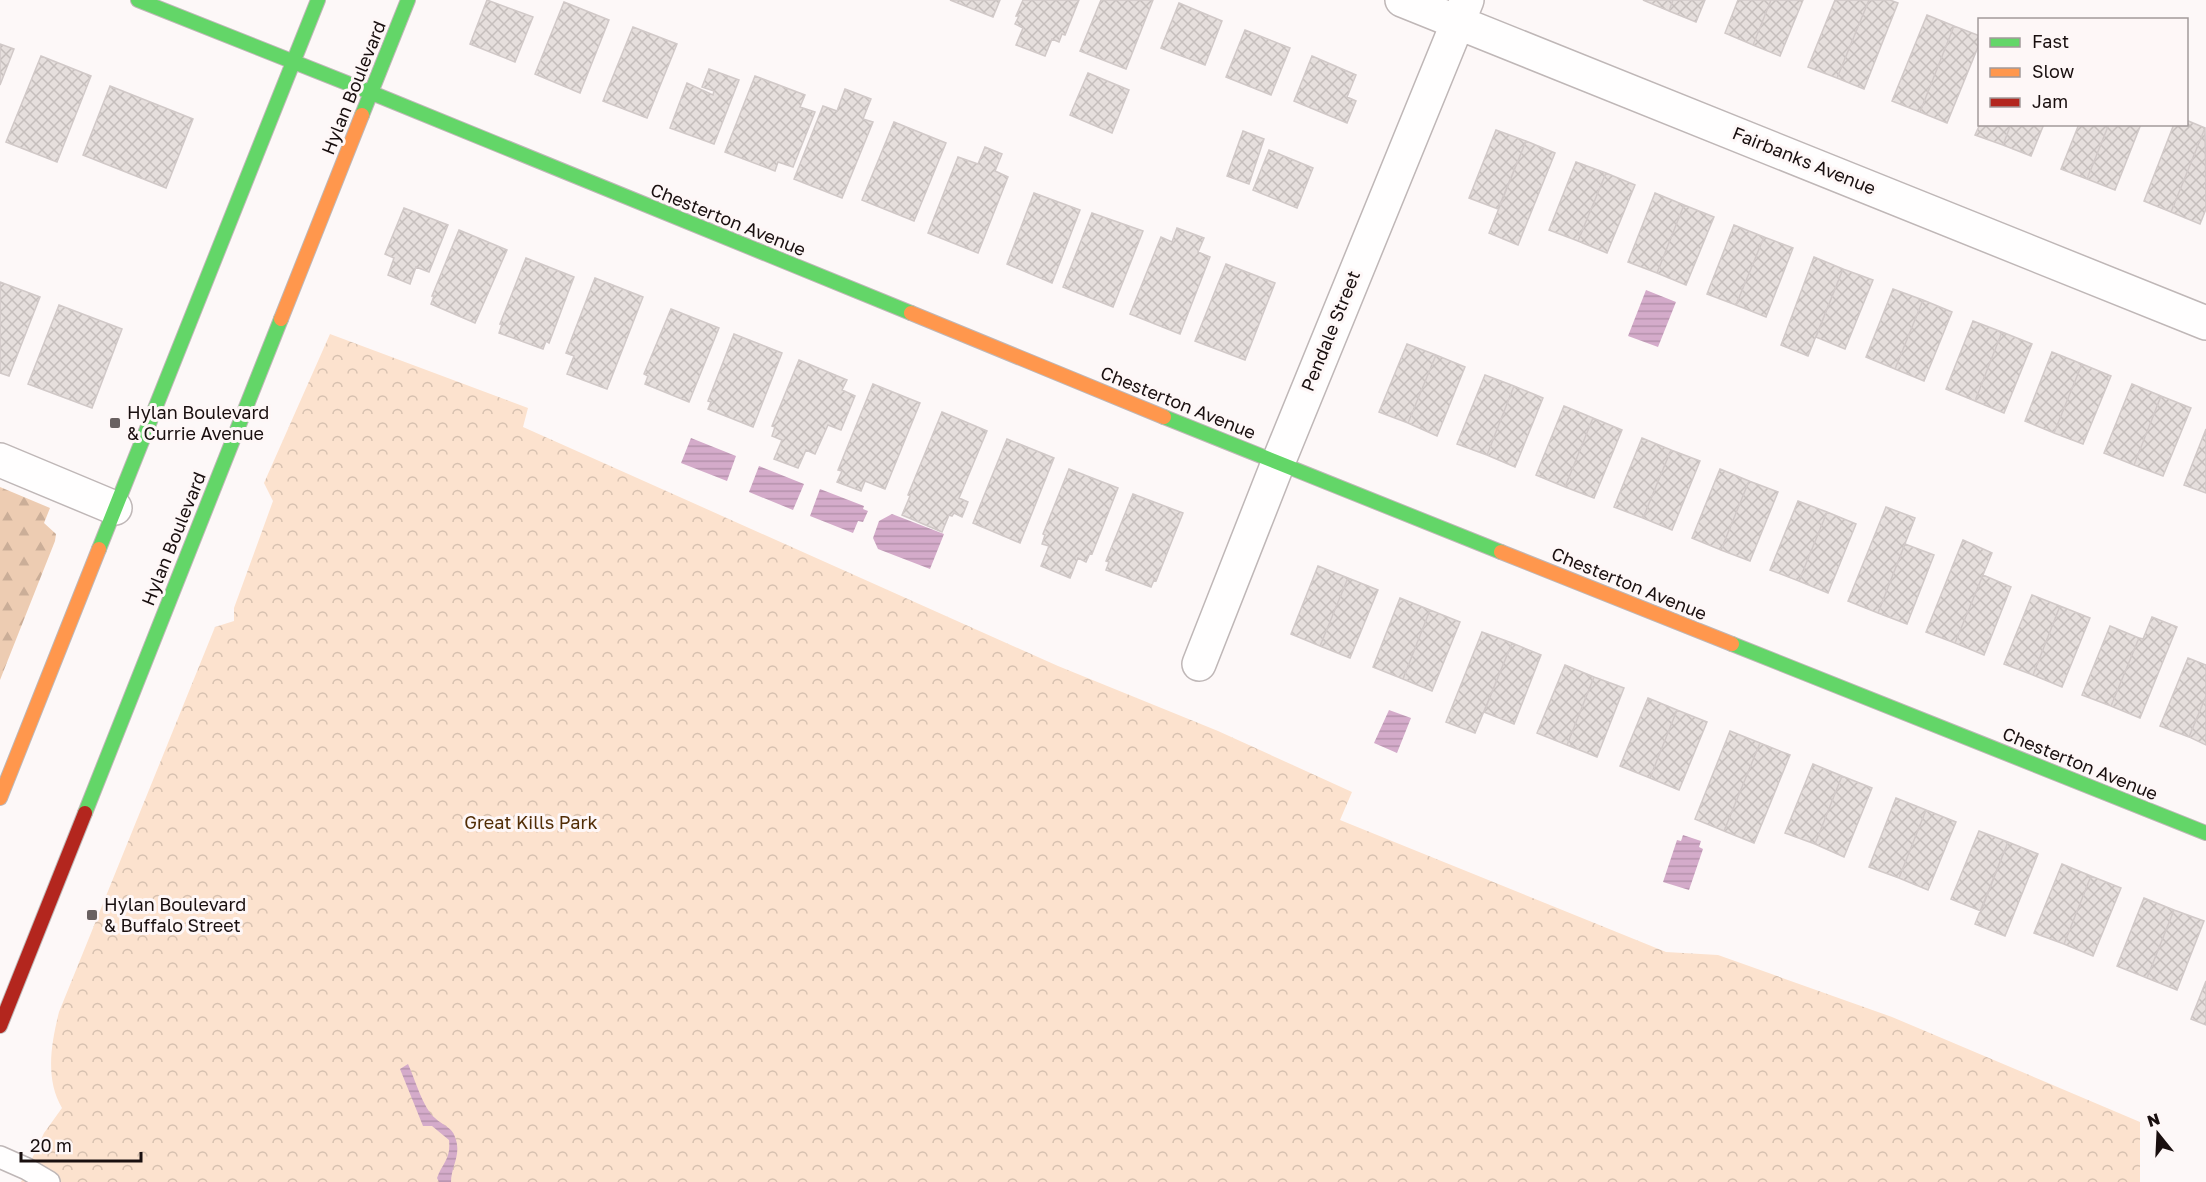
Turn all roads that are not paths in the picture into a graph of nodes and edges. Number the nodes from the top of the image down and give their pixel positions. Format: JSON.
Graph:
{"nodes":[{"id":1,"x":138,"y":0,"type":"edge"},
{"id":2,"x":318,"y":0,"type":"edge"},
{"id":3,"x":408,"y":0,"type":"edge"},
{"id":4,"x":1402,"y":0,"type":"edge"},
{"id":5,"x":1462,"y":11,"type":"edge"},
{"id":6,"x":293,"y":63,"type":"junction"},
{"id":7,"x":372,"y":93,"type":"junction"},
{"id":8,"x":2206,"y":323,"type":"edge"},
{"id":9,"x":0,"y":460,"type":"edge"},
{"id":10,"x":1278,"y":463,"type":"junction"},
{"id":11,"x":115,"y":508,"type":"junction"},
{"id":12,"x":1199,"y":664,"type":"dead end"},
{"id":13,"x":0,"y":798,"type":"edge"},
{"id":14,"x":2206,"y":833,"type":"edge"},
{"id":15,"x":0,"y":1026,"type":"edge"},
{"id":16,"x":0,"y":1157,"type":"edge"},
{"id":17,"x":49,"y":1182,"type":"edge"}],
"edges":[{"from":1,"to":6,"type":"street","name":"Chesterton Avenue"},
{"from":2,"to":6,"type":"street"},
{"from":3,"to":7,"type":"street","name":"Hylan Boulevard"},
{"from":4,"to":5,"type":"street","name":"Fairbanks Avenue"},
{"from":5,"to":8,"type":"street","name":"Fairbanks Avenue"},
{"from":5,"to":10,"type":"street","name":"Pendale Street"},
{"from":6,"to":7,"type":"street","name":"Chesterton Avenue"},
{"from":6,"to":11,"type":"street"},
{"from":7,"to":10,"type":"street","name":"Chesterton Avenue"},
{"from":7,"to":15,"type":"street","name":"Hylan Boulevard"},
{"from":9,"to":11,"type":"street"},
{"from":10,"to":12,"type":"street","name":"Pendale Street"},
{"from":10,"to":14,"type":"street","name":"Chesterton Avenue"},
{"from":11,"to":13,"type":"street"},
{"from":16,"to":17,"type":"lane"}]}
